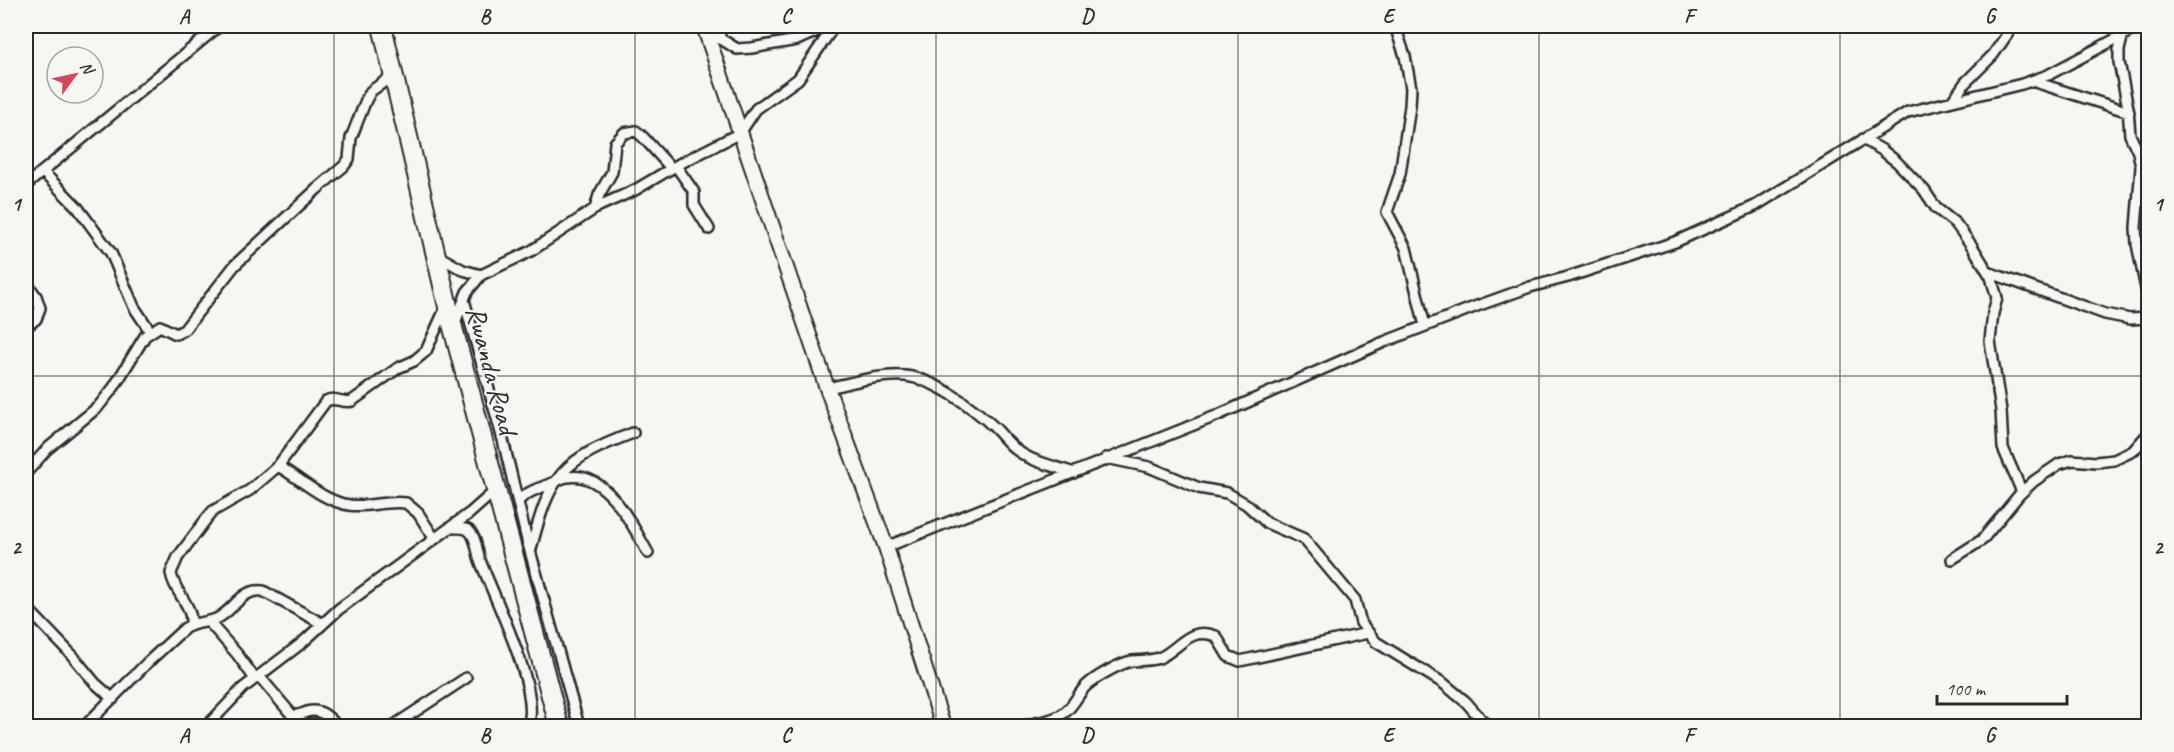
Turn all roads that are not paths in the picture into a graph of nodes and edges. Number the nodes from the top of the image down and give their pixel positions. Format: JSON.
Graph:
{"nodes":[{"id":1,"x":219,"y":26,"type":"edge"},
{"id":2,"x":382,"y":26,"type":"edge"},
{"id":3,"x":704,"y":26,"type":"edge"},
{"id":4,"x":716,"y":26,"type":"edge"},
{"id":5,"x":831,"y":26,"type":"edge"},
{"id":6,"x":1395,"y":26,"type":"edge"},
{"id":7,"x":2140,"y":26,"type":"edge"},
{"id":8,"x":2010,"y":27,"type":"edge"},
{"id":9,"x":2124,"y":30,"type":"edge"},
{"id":10,"x":715,"y":39,"type":"junction"},
{"id":11,"x":394,"y":75,"type":"junction"},
{"id":12,"x":2032,"y":81,"type":"junction"},
{"id":13,"x":1953,"y":100,"type":"junction"},
{"id":14,"x":2129,"y":112,"type":"junction"},
{"id":15,"x":740,"y":133,"type":"junction"},
{"id":16,"x":1863,"y":139,"type":"junction"},
{"id":17,"x":674,"y":167,"type":"junction"},
{"id":18,"x":43,"y":172,"type":"junction"},
{"id":19,"x":26,"y":185,"type":"edge"},
{"id":20,"x":595,"y":209,"type":"junction"},
{"id":21,"x":709,"y":229,"type":"dead end"},
{"id":22,"x":435,"y":254,"type":"junction"},
{"id":23,"x":1988,"y":272,"type":"junction"},
{"id":24,"x":481,"y":275,"type":"junction"},
{"id":25,"x":26,"y":282,"type":"edge"},
{"id":26,"x":2148,"y":299,"type":"edge"},
{"id":27,"x":456,"y":303,"type":"junction"},
{"id":28,"x":2148,"y":318,"type":"edge"},
{"id":29,"x":26,"y":327,"type":"edge"},
{"id":30,"x":1425,"y":327,"type":"junction"},
{"id":31,"x":150,"y":331,"type":"junction"},
{"id":32,"x":827,"y":388,"type":"junction"},
{"id":33,"x":633,"y":433,"type":"dead end"},
{"id":34,"x":2148,"y":434,"type":"edge"},
{"id":35,"x":1106,"y":458,"type":"junction"},
{"id":36,"x":278,"y":466,"type":"junction"},
{"id":37,"x":26,"y":473,"type":"edge"},
{"id":38,"x":1074,"y":473,"type":"junction"},
{"id":39,"x":556,"y":481,"type":"junction"},
{"id":40,"x":496,"y":490,"type":"junction"},
{"id":41,"x":2022,"y":492,"type":"junction"},
{"id":42,"x":518,"y":501,"type":"junction"},
{"id":43,"x":450,"y":528,"type":"junction"},
{"id":44,"x":434,"y":538,"type":"junction"},
{"id":45,"x":886,"y":547,"type":"junction"},
{"id":46,"x":531,"y":551,"type":"junction"},
{"id":47,"x":648,"y":553,"type":"dead end"},
{"id":48,"x":1952,"y":559,"type":"dead end"},
{"id":49,"x":26,"y":607,"type":"edge"},
{"id":50,"x":208,"y":621,"type":"junction"},
{"id":51,"x":323,"y":624,"type":"junction"},
{"id":52,"x":191,"y":625,"type":"junction"},
{"id":53,"x":1368,"y":633,"type":"junction"},
{"id":54,"x":257,"y":677,"type":"junction"},
{"id":55,"x":466,"y":678,"type":"dead end"},
{"id":56,"x":113,"y":699,"type":"junction"},
{"id":57,"x":1478,"y":715,"type":"junction"},
{"id":58,"x":96,"y":722,"type":"edge"},
{"id":59,"x":85,"y":726,"type":"edge"},
{"id":60,"x":207,"y":726,"type":"edge"},
{"id":61,"x":337,"y":726,"type":"edge"},
{"id":62,"x":393,"y":726,"type":"edge"},
{"id":63,"x":528,"y":726,"type":"edge"},
{"id":64,"x":559,"y":726,"type":"edge"},
{"id":65,"x":579,"y":726,"type":"edge"},
{"id":66,"x":943,"y":726,"type":"edge"},
{"id":67,"x":1025,"y":726,"type":"edge"},
{"id":68,"x":1473,"y":726,"type":"edge"},
{"id":69,"x":1487,"y":726,"type":"edge"}],
"edges":[{"from":1,"to":18,"type":"street"},
{"from":2,"to":11,"type":"highway","name":"Rwanda Road"},
{"from":3,"to":10,"type":"street"},
{"from":4,"to":10,"type":"street"},
{"from":5,"to":10,"type":"street"},
{"from":5,"to":15,"type":"street"},
{"from":6,"to":30,"type":"street"},
{"from":7,"to":9,"type":"street"},
{"from":8,"to":13,"type":"street"},
{"from":9,"to":12,"type":"street"},
{"from":9,"to":14,"type":"street"},
{"from":10,"to":15,"type":"street"},
{"from":11,"to":22,"type":"highway","name":"Rwanda Road"},
{"from":11,"to":31,"type":"street"},
{"from":12,"to":13,"type":"street"},
{"from":12,"to":14,"type":"street"},
{"from":13,"to":16,"type":"street"},
{"from":14,"to":26,"type":"street"},
{"from":15,"to":17,"type":"street"},
{"from":15,"to":32,"type":"street"},
{"from":16,"to":23,"type":"street"},
{"from":16,"to":30,"type":"street"},
{"from":17,"to":20,"type":"street"},
{"from":17,"to":20,"type":"street"},
{"from":17,"to":21,"type":"street"},
{"from":18,"to":19,"type":"street"},
{"from":18,"to":31,"type":"street"},
{"from":20,"to":24,"type":"street"},
{"from":22,"to":24,"type":"street"},
{"from":22,"to":27,"type":"highway","name":"Rwanda Road"},
{"from":23,"to":28,"type":"street"},
{"from":23,"to":41,"type":"street"},
{"from":24,"to":27,"type":"street"},
{"from":25,"to":29,"type":"street"},
{"from":27,"to":36,"type":"street"},
{"from":27,"to":40,"type":"highway","name":"Rwanda Road"},
{"from":27,"to":42,"type":"street"},
{"from":30,"to":35,"type":"street"},
{"from":31,"to":37,"type":"street"},
{"from":32,"to":38,"type":"street"},
{"from":32,"to":45,"type":"street"},
{"from":33,"to":39,"type":"street"},
{"from":34,"to":41,"type":"street"},
{"from":35,"to":38,"type":"street"},
{"from":35,"to":53,"type":"street"},
{"from":36,"to":44,"type":"street"},
{"from":36,"to":52,"type":"street"},
{"from":38,"to":45,"type":"street"},
{"from":39,"to":42,"type":"street"},
{"from":39,"to":46,"type":"street"},
{"from":39,"to":47,"type":"street"},
{"from":40,"to":43,"type":"street"},
{"from":40,"to":64,"type":"highway","name":"Rwanda Road"},
{"from":41,"to":48,"type":"street"},
{"from":42,"to":46,"type":"street"},
{"from":43,"to":44,"type":"street"},
{"from":43,"to":63,"type":"street"},
{"from":44,"to":51,"type":"street"},
{"from":45,"to":66,"type":"street"},
{"from":46,"to":65,"type":"street"},
{"from":49,"to":56,"type":"street"},
{"from":50,"to":51,"type":"street"},
{"from":50,"to":52,"type":"street"},
{"from":50,"to":54,"type":"street"},
{"from":51,"to":54,"type":"street"},
{"from":52,"to":56,"type":"street"},
{"from":53,"to":57,"type":"street"},
{"from":53,"to":67,"type":"street"},
{"from":54,"to":60,"type":"street"},
{"from":54,"to":61,"type":"street"},
{"from":55,"to":62,"type":"street"},
{"from":56,"to":58,"type":"street"},
{"from":57,"to":68,"type":"street"},
{"from":57,"to":69,"type":"street"},
{"from":58,"to":59,"type":"street"}]}
